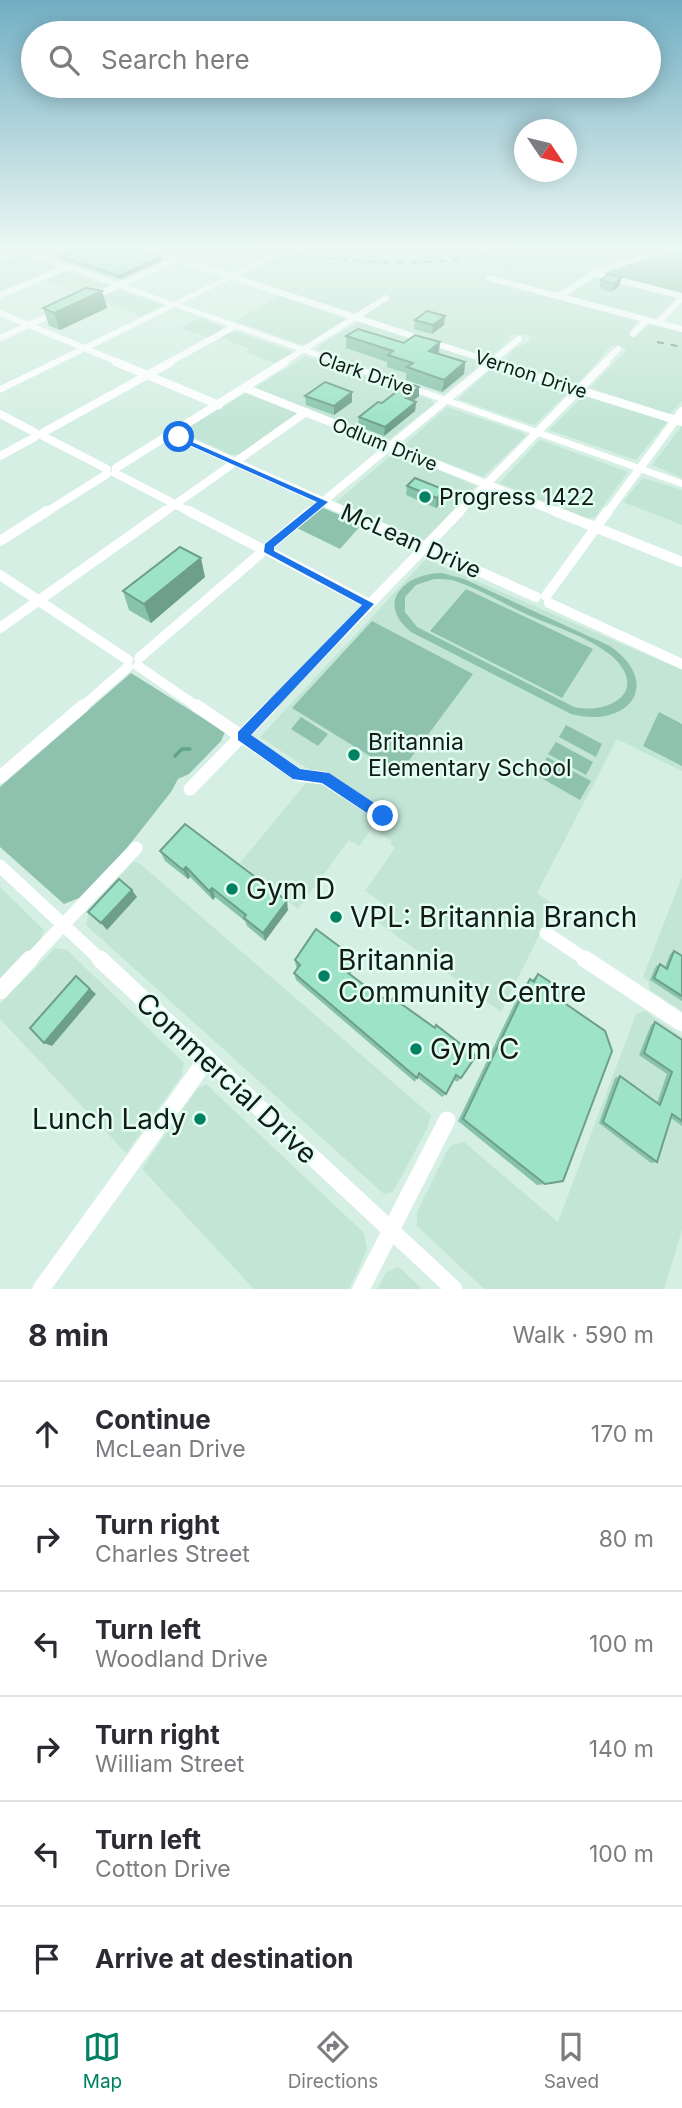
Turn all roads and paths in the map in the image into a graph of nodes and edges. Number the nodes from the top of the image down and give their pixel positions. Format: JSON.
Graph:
{"nodes":[{"id":1,"x":171,"y":307,"type":"edge"},
{"id":2,"x":181,"y":307,"type":"edge"},
{"id":3,"x":320,"y":307,"type":"edge"},
{"id":4,"x":372,"y":307,"type":"edge"},
{"id":5,"x":599,"y":307,"type":"edge"},
{"id":6,"x":673,"y":307,"type":"edge"},
{"id":7,"x":68,"y":308,"type":"edge"},
{"id":8,"x":0,"y":313,"type":"edge"},
{"id":9,"x":355,"y":319,"type":"junction"},
{"id":10,"x":646,"y":320,"type":"junction"},
{"id":11,"x":658,"y":323,"type":"junction"},
{"id":12,"x":29,"y":325,"type":"junction"},
{"id":13,"x":235,"y":326,"type":"junction"},
{"id":14,"x":682,"y":329,"type":"edge"},
{"id":15,"x":633,"y":334,"type":"dead end"},
{"id":16,"x":0,"y":338,"type":"edge"},
{"id":17,"x":519,"y":339,"type":"dead end"},
{"id":18,"x":85,"y":349,"type":"junction"},
{"id":19,"x":618,"y":349,"type":"dead end"},
{"id":20,"x":305,"y":351,"type":"junction"},
{"id":21,"x":492,"y":362,"type":"junction"},
{"id":22,"x":148,"y":375,"type":"junction"},
{"id":23,"x":245,"y":388,"type":"junction"},
{"id":24,"x":579,"y":389,"type":"junction"},
{"id":25,"x":0,"y":390,"type":"edge"},
{"id":26,"x":445,"y":400,"type":"junction"},
{"id":27,"x":219,"y":405,"type":"junction"},
{"id":28,"x":682,"y":411,"type":"edge"},
{"id":29,"x":306,"y":412,"type":"junction"},
{"id":30,"x":0,"y":414,"type":"edge"},
{"id":31,"x":679,"y":421,"type":"edge"},
{"id":32,"x":537,"y":433,"type":"junction"},
{"id":33,"x":40,"y":434,"type":"junction"},
{"id":34,"x":172,"y":434,"type":"junction"},
{"id":35,"x":391,"y":446,"type":"junction"},
{"id":36,"x":0,"y":456,"type":"edge"},
{"id":37,"x":235,"y":462,"type":"junction"},
{"id":38,"x":639,"y":469,"type":"junction"},
{"id":39,"x":111,"y":471,"type":"junction"},
{"id":40,"x":487,"y":484,"type":"junction"},
{"id":41,"x":682,"y":484,"type":"edge"},
{"id":42,"x":323,"y":502,"type":"junction"},
{"id":43,"x":174,"y":504,"type":"junction"},
{"id":44,"x":595,"y":528,"type":"junction"},
{"id":45,"x":0,"y":541,"type":"edge"},
{"id":46,"x":424,"y":547,"type":"junction"},
{"id":47,"x":265,"y":550,"type":"junction"},
{"id":48,"x":682,"y":562,"type":"edge"},
{"id":49,"x":0,"y":575,"type":"edge"},
{"id":50,"x":544,"y":599,"type":"junction"},
{"id":51,"x":38,"y":600,"type":"junction"},
{"id":52,"x":369,"y":604,"type":"junction"},
{"id":53,"x":0,"y":628,"type":"edge"},
{"id":54,"x":681,"y":661,"type":"edge"},
{"id":55,"x":133,"y":663,"type":"junction"},
{"id":56,"x":242,"y":736,"type":"junction"},
{"id":57,"x":0,"y":777,"type":"edge"},
{"id":58,"x":190,"y":789,"type":"dead end"},
{"id":59,"x":383,"y":816,"type":"dead end"},
{"id":60,"x":136,"y":848,"type":"dead end"},
{"id":61,"x":0,"y":866,"type":"edge"},
{"id":62,"x":63,"y":925,"type":"junction"},
{"id":63,"x":546,"y":933,"type":"dead end"},
{"id":64,"x":0,"y":990,"type":"edge"},
{"id":65,"x":682,"y":1023,"type":"edge"},
{"id":66,"x":207,"y":1059,"type":"junction"},
{"id":67,"x":447,"y":1120,"type":"dead end"},
{"id":68,"x":391,"y":1230,"type":"junction"},
{"id":69,"x":41,"y":1289,"type":"edge"},
{"id":70,"x":361,"y":1289,"type":"edge"},
{"id":71,"x":454,"y":1289,"type":"edge"}],
"edges":[{"from":1,"to":18,"type":"main road"},
{"from":2,"to":13,"type":"main road","name":"Clark Drive"},
{"from":3,"to":9,"type":"street","name":"Vernon Drive"},
{"from":4,"to":9,"type":"street"},
{"from":5,"to":10,"type":"street"},
{"from":6,"to":11,"type":"street"},
{"from":7,"to":12,"type":"street"},
{"from":8,"to":12,"type":"street"},
{"from":9,"to":20,"type":"street"},
{"from":9,"to":21,"type":"street","name":"Vernon Drive"},
{"from":10,"to":11,"type":"street"},
{"from":10,"to":15,"type":"street"},
{"from":11,"to":14,"type":"street"},
{"from":12,"to":16,"type":"street"},
{"from":12,"to":18,"type":"street"},
{"from":13,"to":20,"type":"main road","name":"Clark Drive"},
{"from":13,"to":22,"type":"street"},
{"from":17,"to":21,"type":"street"},
{"from":18,"to":22,"type":"street"},
{"from":18,"to":25,"type":"main road"},
{"from":19,"to":24,"type":"street"},
{"from":20,"to":23,"type":"street"},
{"from":20,"to":26,"type":"main road","name":"Clark Drive"},
{"from":21,"to":24,"type":"street","name":"Vernon Drive"},
{"from":21,"to":26,"type":"street"},
{"from":22,"to":27,"type":"street"},
{"from":22,"to":33,"type":"street"},
{"from":23,"to":27,"type":"street"},
{"from":23,"to":29,"type":"street","name":"Odlum Drive"},
{"from":24,"to":31,"type":"street","name":"Vernon Drive"},
{"from":24,"to":32,"type":"street"},
{"from":26,"to":32,"type":"main road","name":"Clark Drive"},
{"from":26,"to":35,"type":"street"},
{"from":27,"to":34,"type":"street"},
{"from":28,"to":31,"type":"street"},
{"from":29,"to":35,"type":"street","name":"Odlum Drive"},
{"from":29,"to":37,"type":"street"},
{"from":30,"to":33,"type":"street"},
{"from":31,"to":38,"type":"street"},
{"from":32,"to":38,"type":"main road","name":"Clark Drive"},
{"from":32,"to":40,"type":"street"},
{"from":33,"to":36,"type":"street"},
{"from":33,"to":39,"type":"street"},
{"from":34,"to":37,"type":"street","name":"McLean Drive"},
{"from":34,"to":39,"type":"street"},
{"from":35,"to":40,"type":"street","name":"Odlum Drive"},
{"from":35,"to":42,"type":"street"},
{"from":37,"to":42,"type":"street","name":"McLean Drive"},
{"from":37,"to":43,"type":"street"},
{"from":38,"to":41,"type":"main road","name":"Clark Drive"},
{"from":38,"to":44,"type":"street"},
{"from":39,"to":43,"type":"street"},
{"from":39,"to":45,"type":"street"},
{"from":40,"to":44,"type":"street","name":"Odlum Drive"},
{"from":40,"to":46,"type":"street"},
{"from":42,"to":46,"type":"street","name":"McLean Drive"},
{"from":42,"to":47,"type":"street"},
{"from":43,"to":47,"type":"street"},
{"from":43,"to":51,"type":"street"},
{"from":44,"to":48,"type":"street","name":"Odlum Drive"},
{"from":44,"to":50,"type":"street"},
{"from":46,"to":50,"type":"street","name":"McLean Drive"},
{"from":46,"to":52,"type":"street"},
{"from":47,"to":52,"type":"street"},
{"from":47,"to":55,"type":"street"},
{"from":49,"to":51,"type":"street"},
{"from":50,"to":54,"type":"street","name":"McLean Drive"},
{"from":51,"to":53,"type":"street"},
{"from":51,"to":55,"type":"street"},
{"from":52,"to":56,"type":"street"},
{"from":55,"to":56,"type":"street"},
{"from":55,"to":57,"type":"street"},
{"from":56,"to":58,"type":"street"},
{"from":56,"to":59,"type":"street"},
{"from":60,"to":62,"type":"street"},
{"from":61,"to":62,"type":"street","name":"Commercial Drive"},
{"from":62,"to":64,"type":"street"},
{"from":62,"to":66,"type":"street","name":"Commercial Drive"},
{"from":63,"to":65,"type":"street"},
{"from":66,"to":68,"type":"street","name":"Commercial Drive"},
{"from":66,"to":69,"type":"street"},
{"from":67,"to":68,"type":"street"},
{"from":68,"to":70,"type":"street"},
{"from":68,"to":71,"type":"street","name":"Commercial Drive"}]}
